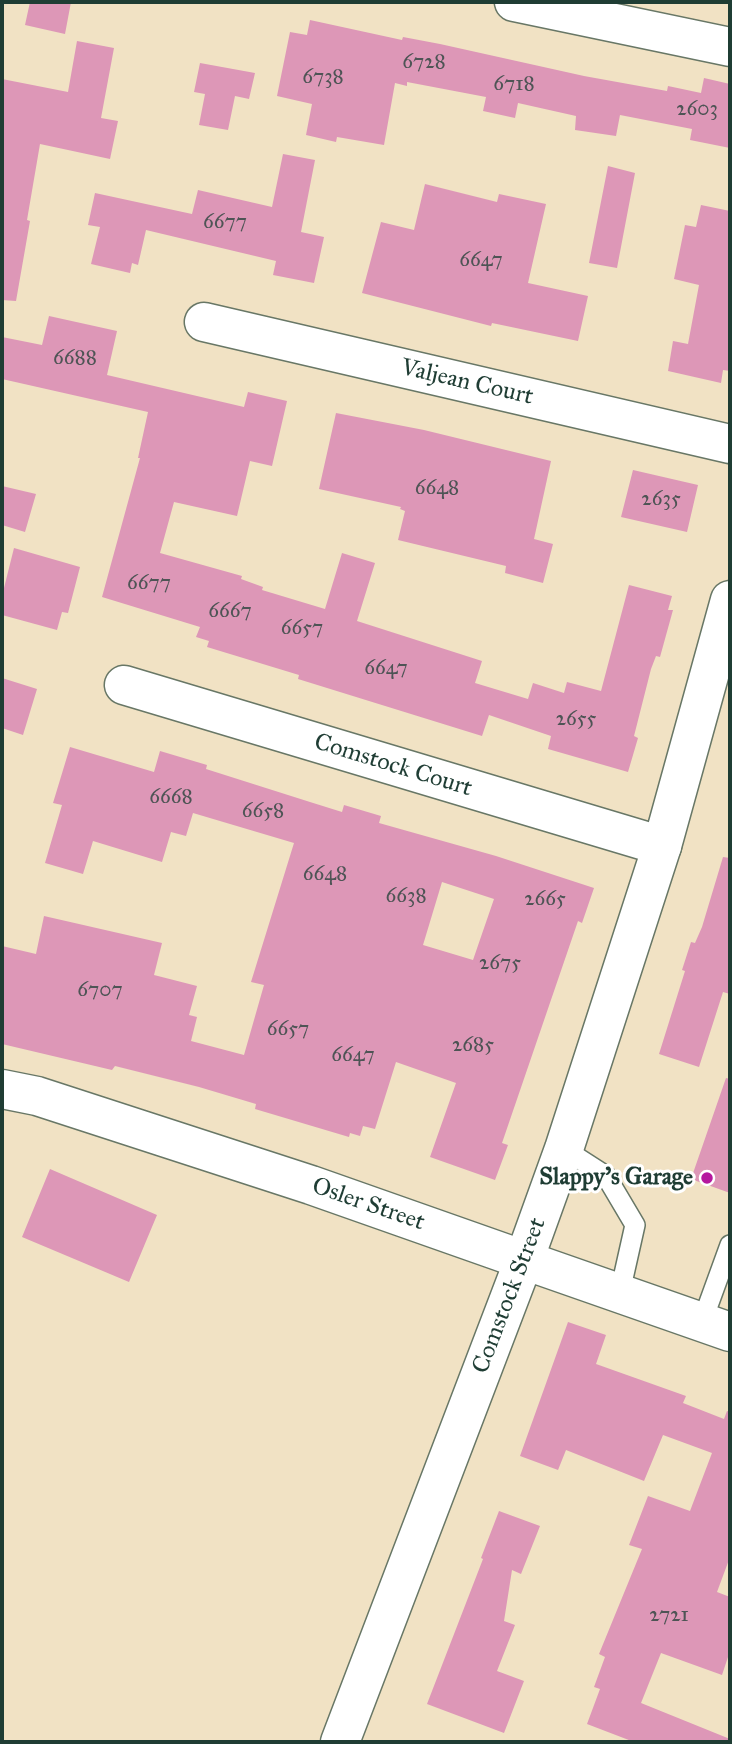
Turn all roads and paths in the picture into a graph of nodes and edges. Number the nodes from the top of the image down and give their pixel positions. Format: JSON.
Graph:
{"nodes":[{"id":1,"x":514,"y":2,"type":"edge"},
{"id":2,"x":730,"y":47,"type":"edge"},
{"id":3,"x":204,"y":322,"type":"dead end"},
{"id":4,"x":730,"y":444,"type":"edge"},
{"id":5,"x":730,"y":600,"type":"edge"},
{"id":6,"x":124,"y":685,"type":"dead end"},
{"id":7,"x":662,"y":846,"type":"junction"},
{"id":8,"x":2,"y":1089,"type":"edge"},
{"id":9,"x":564,"y":1149,"type":"junction"},
{"id":10,"x":730,"y":1245,"type":"edge"},
{"id":11,"x":524,"y":1260,"type":"junction"},
{"id":12,"x":620,"y":1292,"type":"junction"},
{"id":13,"x":716,"y":1327,"type":"edge"},
{"id":14,"x":340,"y":1742,"type":"edge"}],
"edges":[{"from":1,"to":2,"type":"street"},
{"from":3,"to":4,"type":"street","name":"Valjean Court"},
{"from":5,"to":7,"type":"street","name":"Comstock Street"},
{"from":6,"to":7,"type":"street","name":"Comstock Court"},
{"from":7,"to":9,"type":"street","name":"Comstock Street"},
{"from":8,"to":11,"type":"street","name":"Osler Street"},
{"from":9,"to":11,"type":"street","name":"Comstock Street"},
{"from":9,"to":12,"type":"lane"},
{"from":10,"to":13,"type":"lane"},
{"from":11,"to":12,"type":"street","name":"Osler Street"},
{"from":11,"to":14,"type":"street","name":"Comstock Street"},
{"from":12,"to":13,"type":"street","name":"Osler Street"}]}
